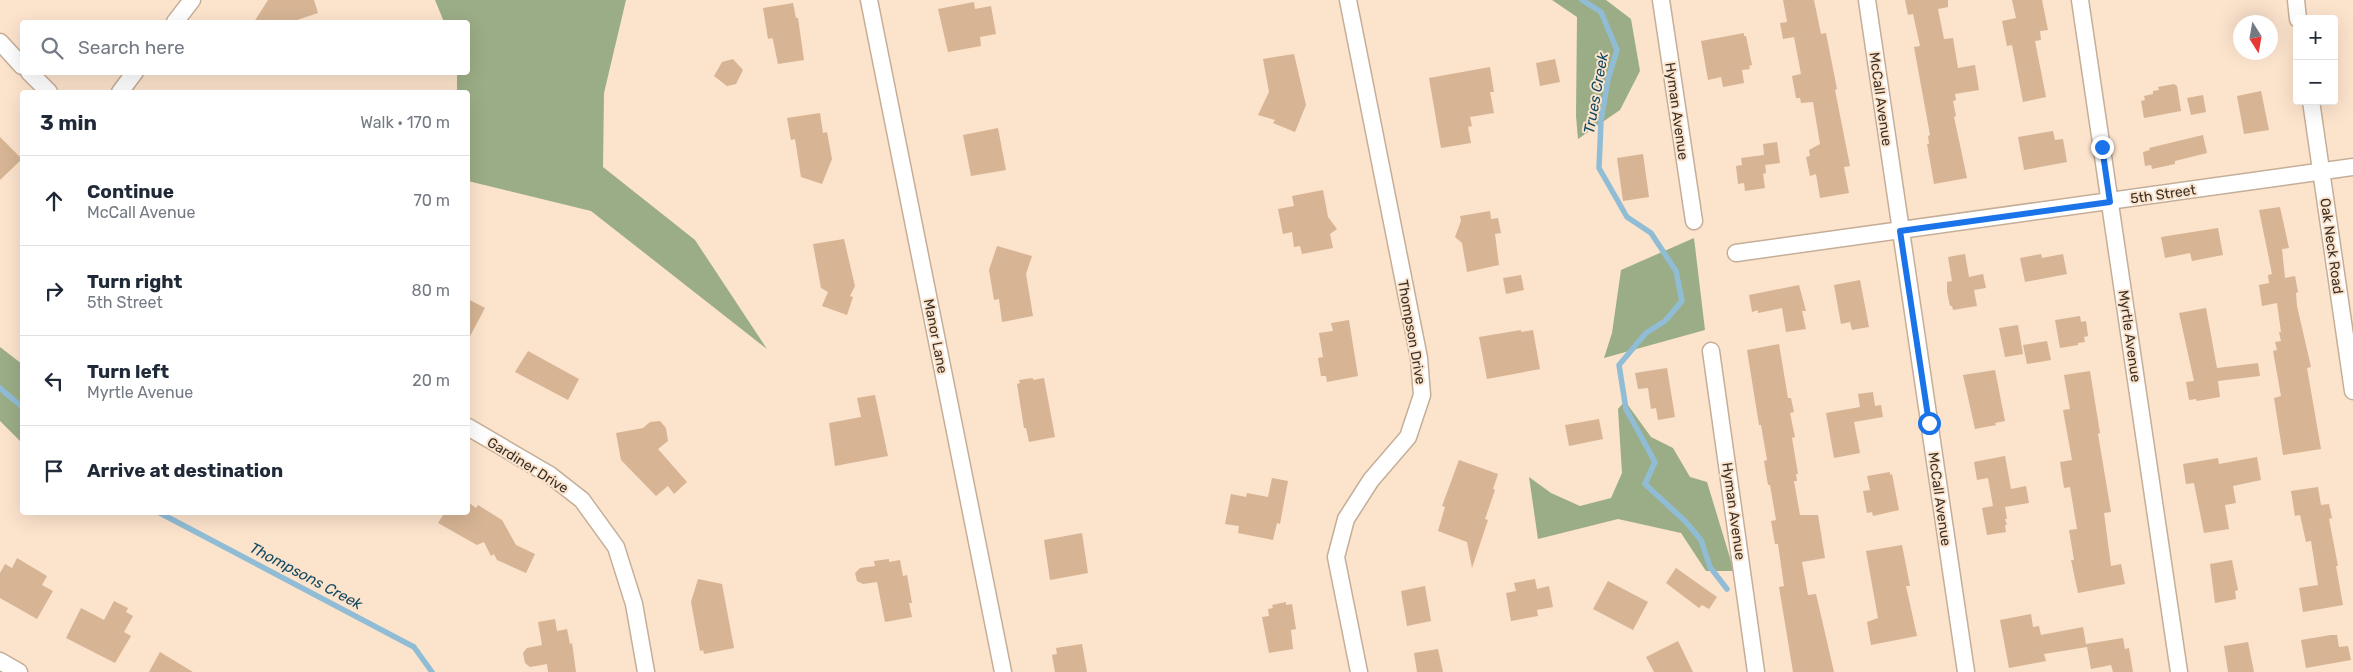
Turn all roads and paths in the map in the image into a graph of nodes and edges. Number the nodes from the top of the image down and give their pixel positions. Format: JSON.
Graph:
{"nodes":[{"id":1,"x":192,"y":0,"type":"edge"},
{"id":2,"x":870,"y":0,"type":"edge"},
{"id":3,"x":1348,"y":0,"type":"edge"},
{"id":4,"x":1661,"y":0,"type":"edge"},
{"id":5,"x":1867,"y":0,"type":"edge"},
{"id":6,"x":2080,"y":0,"type":"edge"},
{"id":7,"x":2296,"y":0,"type":"edge"},
{"id":8,"x":2298,"y":15,"type":"edge"},
{"id":9,"x":177,"y":20,"type":"edge"},
{"id":10,"x":0,"y":42,"type":"edge"},
{"id":11,"x":20,"y":64,"type":"edge"},
{"id":12,"x":32,"y":75,"type":"edge"},
{"id":13,"x":133,"y":75,"type":"edge"},
{"id":14,"x":47,"y":90,"type":"edge"},
{"id":15,"x":122,"y":90,"type":"edge"},
{"id":16,"x":2312,"y":105,"type":"edge"},
{"id":17,"x":2353,"y":167,"type":"edge"},
{"id":18,"x":2321,"y":172,"type":"junction"},
{"id":19,"x":2110,"y":202,"type":"junction"},
{"id":20,"x":1694,"y":221,"type":"dead end"},
{"id":21,"x":1900,"y":231,"type":"junction"},
{"id":22,"x":1736,"y":253,"type":"dead end"},
{"id":23,"x":1711,"y":351,"type":"dead end"},
{"id":24,"x":2353,"y":391,"type":"edge"},
{"id":25,"x":470,"y":428,"type":"edge"},
{"id":26,"x":0,"y":661,"type":"edge"},
{"id":27,"x":19,"y":672,"type":"edge"},
{"id":28,"x":646,"y":672,"type":"edge"},
{"id":29,"x":1003,"y":672,"type":"edge"},
{"id":30,"x":1359,"y":672,"type":"edge"},
{"id":31,"x":1756,"y":672,"type":"edge"},
{"id":32,"x":1966,"y":672,"type":"edge"},
{"id":33,"x":2179,"y":672,"type":"edge"}],
"edges":[{"from":1,"to":9,"type":"street"},
{"from":2,"to":29,"type":"street","name":"Manor Lane"},
{"from":3,"to":30,"type":"street","name":"Thompson Drive"},
{"from":4,"to":20,"type":"street","name":"Hyman Avenue"},
{"from":5,"to":21,"type":"street","name":"McCall Avenue"},
{"from":6,"to":19,"type":"street","name":"Myrtle Avenue"},
{"from":7,"to":8,"type":"street"},
{"from":10,"to":11,"type":"street"},
{"from":12,"to":14,"type":"street"},
{"from":13,"to":15,"type":"street"},
{"from":16,"to":18,"type":"street","name":"Oak Neck Road"},
{"from":17,"to":18,"type":"street","name":"5th Street"},
{"from":18,"to":19,"type":"street","name":"5th Street"},
{"from":18,"to":24,"type":"street","name":"Oak Neck Road"},
{"from":19,"to":21,"type":"street","name":"5th Street"},
{"from":19,"to":33,"type":"street","name":"Myrtle Avenue"},
{"from":21,"to":22,"type":"street","name":"5th Street"},
{"from":21,"to":32,"type":"street","name":"McCall Avenue"},
{"from":23,"to":31,"type":"street","name":"Hyman Avenue"},
{"from":25,"to":28,"type":"street","name":"Gardiner Drive"},
{"from":26,"to":27,"type":"street"}]}
